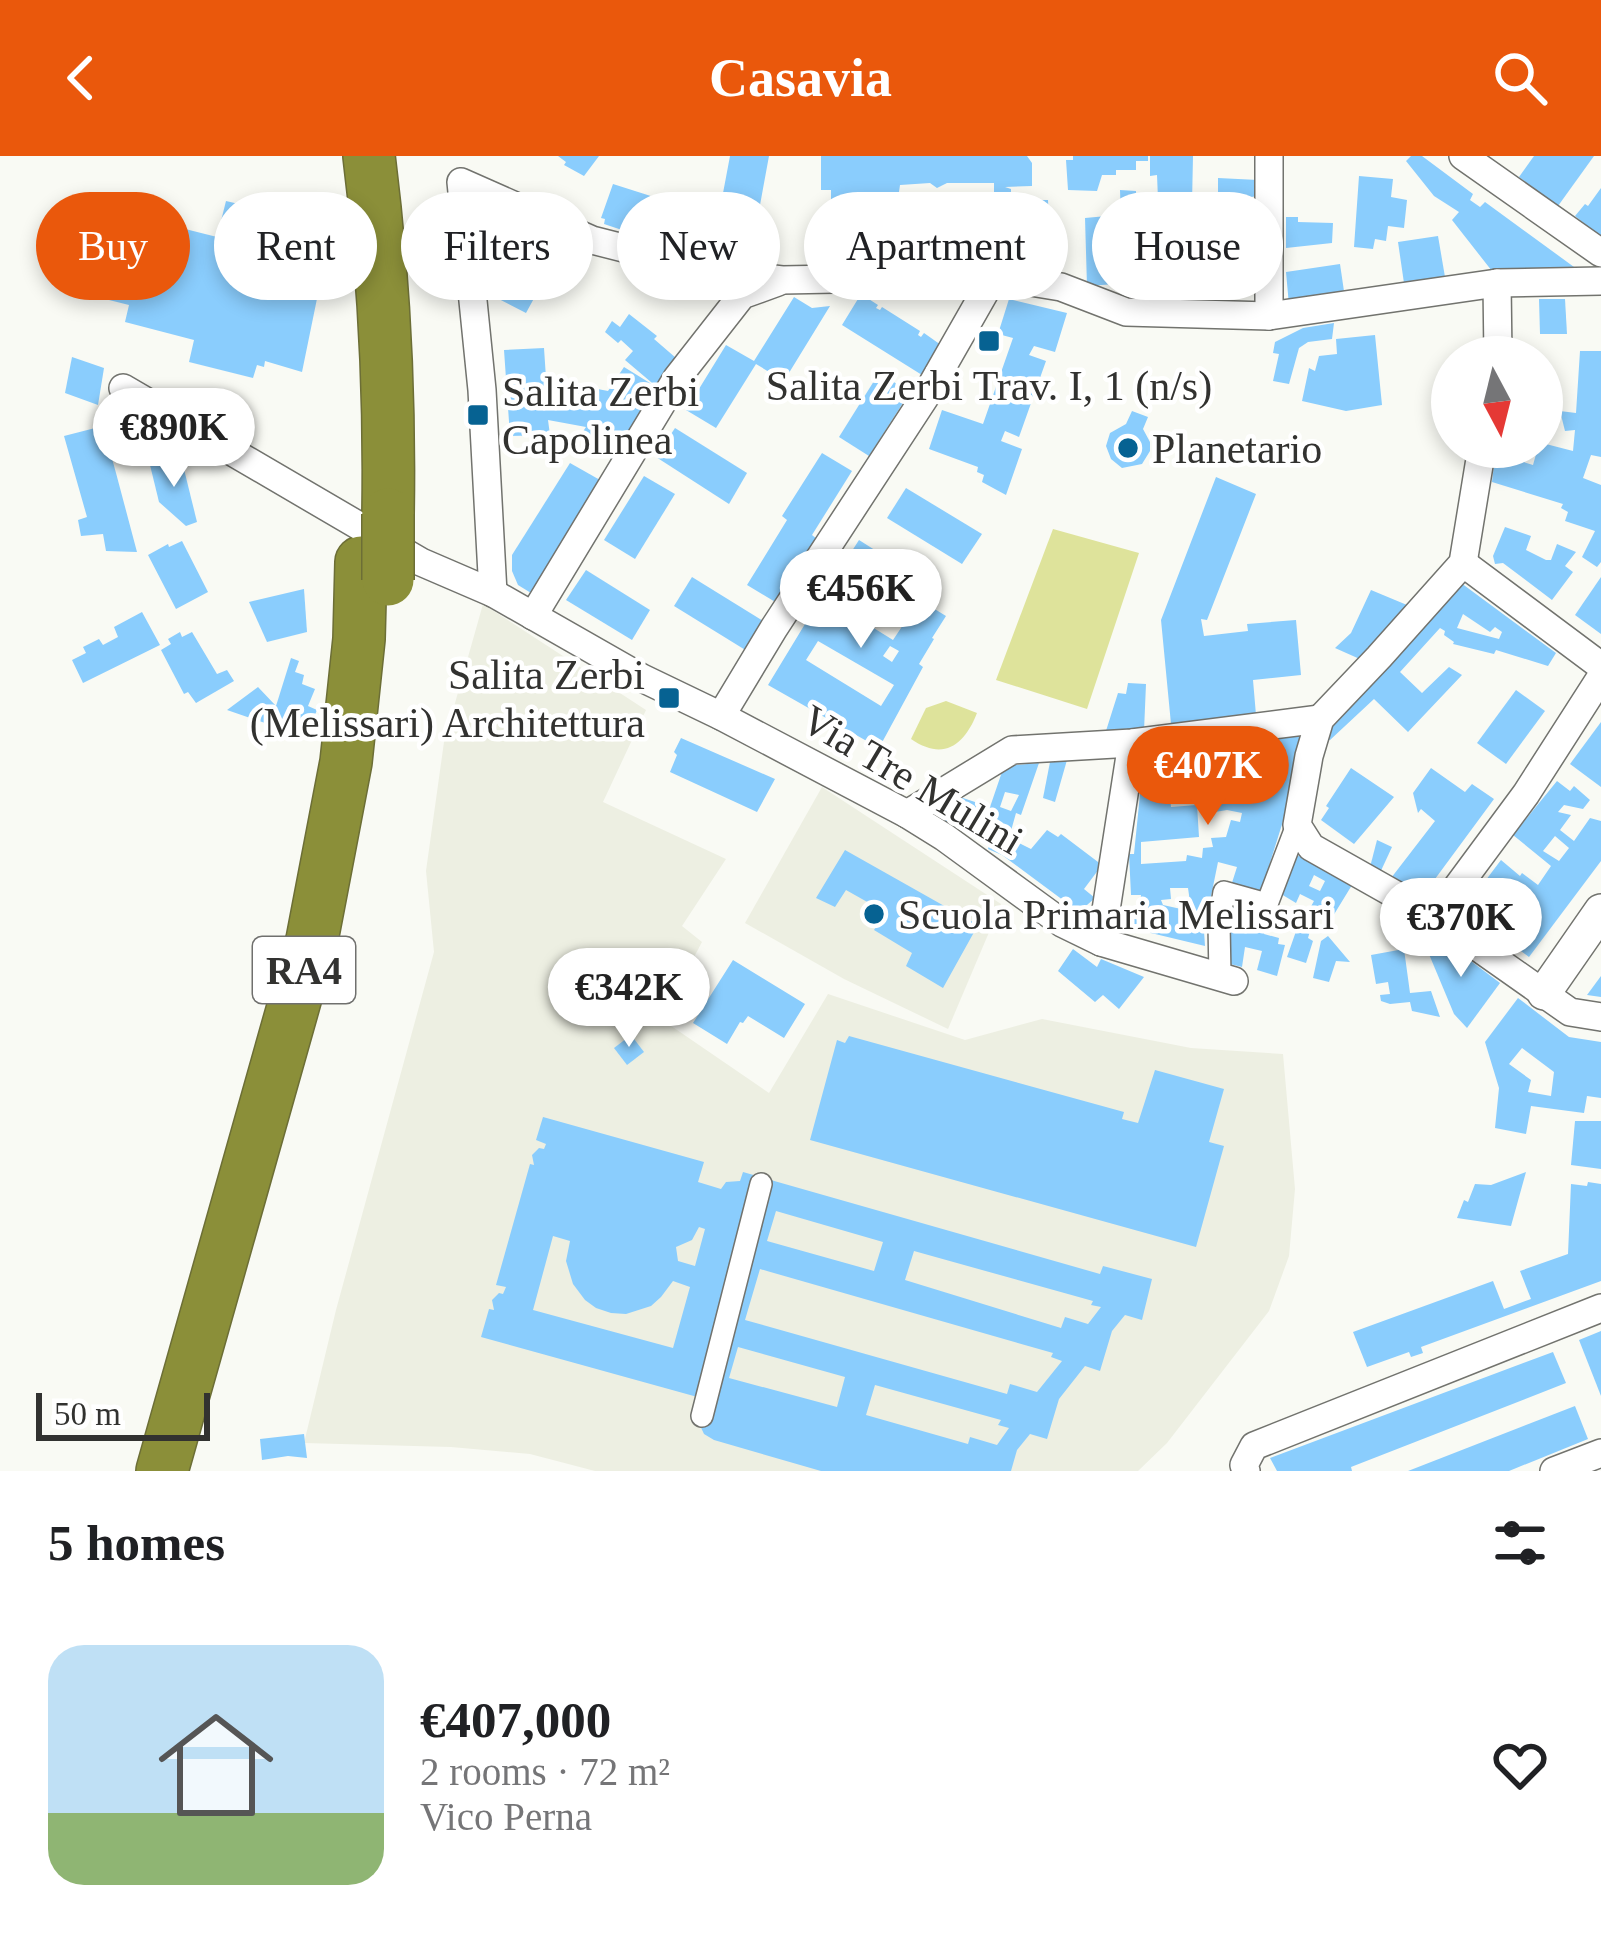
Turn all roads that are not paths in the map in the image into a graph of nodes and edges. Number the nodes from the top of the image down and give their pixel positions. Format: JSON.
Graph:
{"nodes":[{"id":1,"x":338,"y":156,"type":"edge"},
{"id":2,"x":369,"y":156,"type":"edge"},
{"id":3,"x":1268,"y":156,"type":"edge"},
{"id":4,"x":1463,"y":156,"type":"edge"},
{"id":5,"x":1499,"y":166,"type":"edge"},
{"id":6,"x":1601,"y":253,"type":"edge"},
{"id":7,"x":782,"y":280,"type":"junction"},
{"id":8,"x":804,"y":280,"type":"edge"},
{"id":9,"x":1601,"y":281,"type":"edge"},
{"id":10,"x":1497,"y":283,"type":"junction"},
{"id":11,"x":1068,"y":290,"type":"edge"},
{"id":12,"x":981,"y":300,"type":"edge"},
{"id":13,"x":1269,"y":316,"type":"junction"},
{"id":14,"x":1498,"y":336,"type":"edge"},
{"id":15,"x":123,"y":388,"type":"dead end"},
{"id":16,"x":1479,"y":468,"type":"edge"},
{"id":17,"x":375,"y":506,"type":"junction"},
{"id":18,"x":1463,"y":563,"type":"junction"},
{"id":19,"x":493,"y":593,"type":"junction"},
{"id":20,"x":533,"y":616,"type":"junction"},
{"id":21,"x":1601,"y":666,"type":"edge"},
{"id":22,"x":1601,"y":677,"type":"edge"},
{"id":23,"x":721,"y":716,"type":"junction"},
{"id":24,"x":1320,"y":719,"type":"junction"},
{"id":25,"x":1132,"y":743,"type":"junction"},
{"id":26,"x":907,"y":814,"type":"junction"},
{"id":27,"x":1297,"y":825,"type":"junction"},
{"id":28,"x":1601,"y":911,"type":"edge"},
{"id":29,"x":1435,"y":917,"type":"junction"},
{"id":30,"x":1101,"y":942,"type":"junction"},
{"id":31,"x":1227,"y":979,"type":"joint"},
{"id":32,"x":1544,"y":994,"type":"junction"},
{"id":33,"x":1601,"y":1017,"type":"edge"},
{"id":34,"x":761,"y":1184,"type":"dead end"},
{"id":35,"x":1601,"y":1308,"type":"edge"},
{"id":36,"x":205,"y":1374,"type":"junction"},
{"id":37,"x":702,"y":1416,"type":"dead end"},
{"id":38,"x":1601,"y":1453,"type":"edge"},
{"id":39,"x":163,"y":1471,"type":"edge"},
{"id":40,"x":193,"y":1471,"type":"edge"},
{"id":41,"x":1246,"y":1471,"type":"edge"},
{"id":42,"x":1554,"y":1471,"type":"edge"}],
"edges":[{"from":1,"to":17,"type":"highway","number":"RA4"},
{"from":2,"to":17,"type":"highway","number":"RA4"},
{"from":3,"to":13,"type":"street"},
{"from":4,"to":5,"type":"street"},
{"from":5,"to":6,"type":"street"},
{"from":7,"to":8,"type":"street"},
{"from":7,"to":19,"type":"street"},
{"from":7,"to":20,"type":"street"},
{"from":9,"to":10,"type":"street"},
{"from":10,"to":13,"type":"street"},
{"from":10,"to":14,"type":"street"},
{"from":11,"to":13,"type":"street"},
{"from":12,"to":23,"type":"street"},
{"from":15,"to":19,"type":"street","name":"Via Tre Mulini"},
{"from":16,"to":18,"type":"street"},
{"from":17,"to":36,"type":"highway","number":"RA4","bridge":true},
{"from":18,"to":21,"type":"street"},
{"from":18,"to":24,"type":"street"},
{"from":19,"to":20,"type":"street","name":"Via Tre Mulini"},
{"from":20,"to":23,"type":"street","name":"Via Tre Mulini"},
{"from":22,"to":29,"type":"street"},
{"from":23,"to":26,"type":"street","name":"Via Tre Mulini"},
{"from":24,"to":25,"type":"street"},
{"from":24,"to":27,"type":"street"},
{"from":25,"to":26,"type":"street"},
{"from":25,"to":30,"type":"street"},
{"from":26,"to":30,"type":"street","name":"Via Tre Mulini"},
{"from":27,"to":29,"type":"street"},
{"from":27,"to":31,"type":"street"},
{"from":28,"to":32,"type":"street"},
{"from":29,"to":32,"type":"street"},
{"from":30,"to":31,"type":"street","name":"Via Tre Mulini"},
{"from":32,"to":33,"type":"street"},
{"from":34,"to":37,"type":"street"},
{"from":35,"to":41,"type":"street"},
{"from":36,"to":39,"type":"highway","number":"RA4"},
{"from":36,"to":40,"type":"highway","number":"RA4"},
{"from":38,"to":42,"type":"street"}]}
